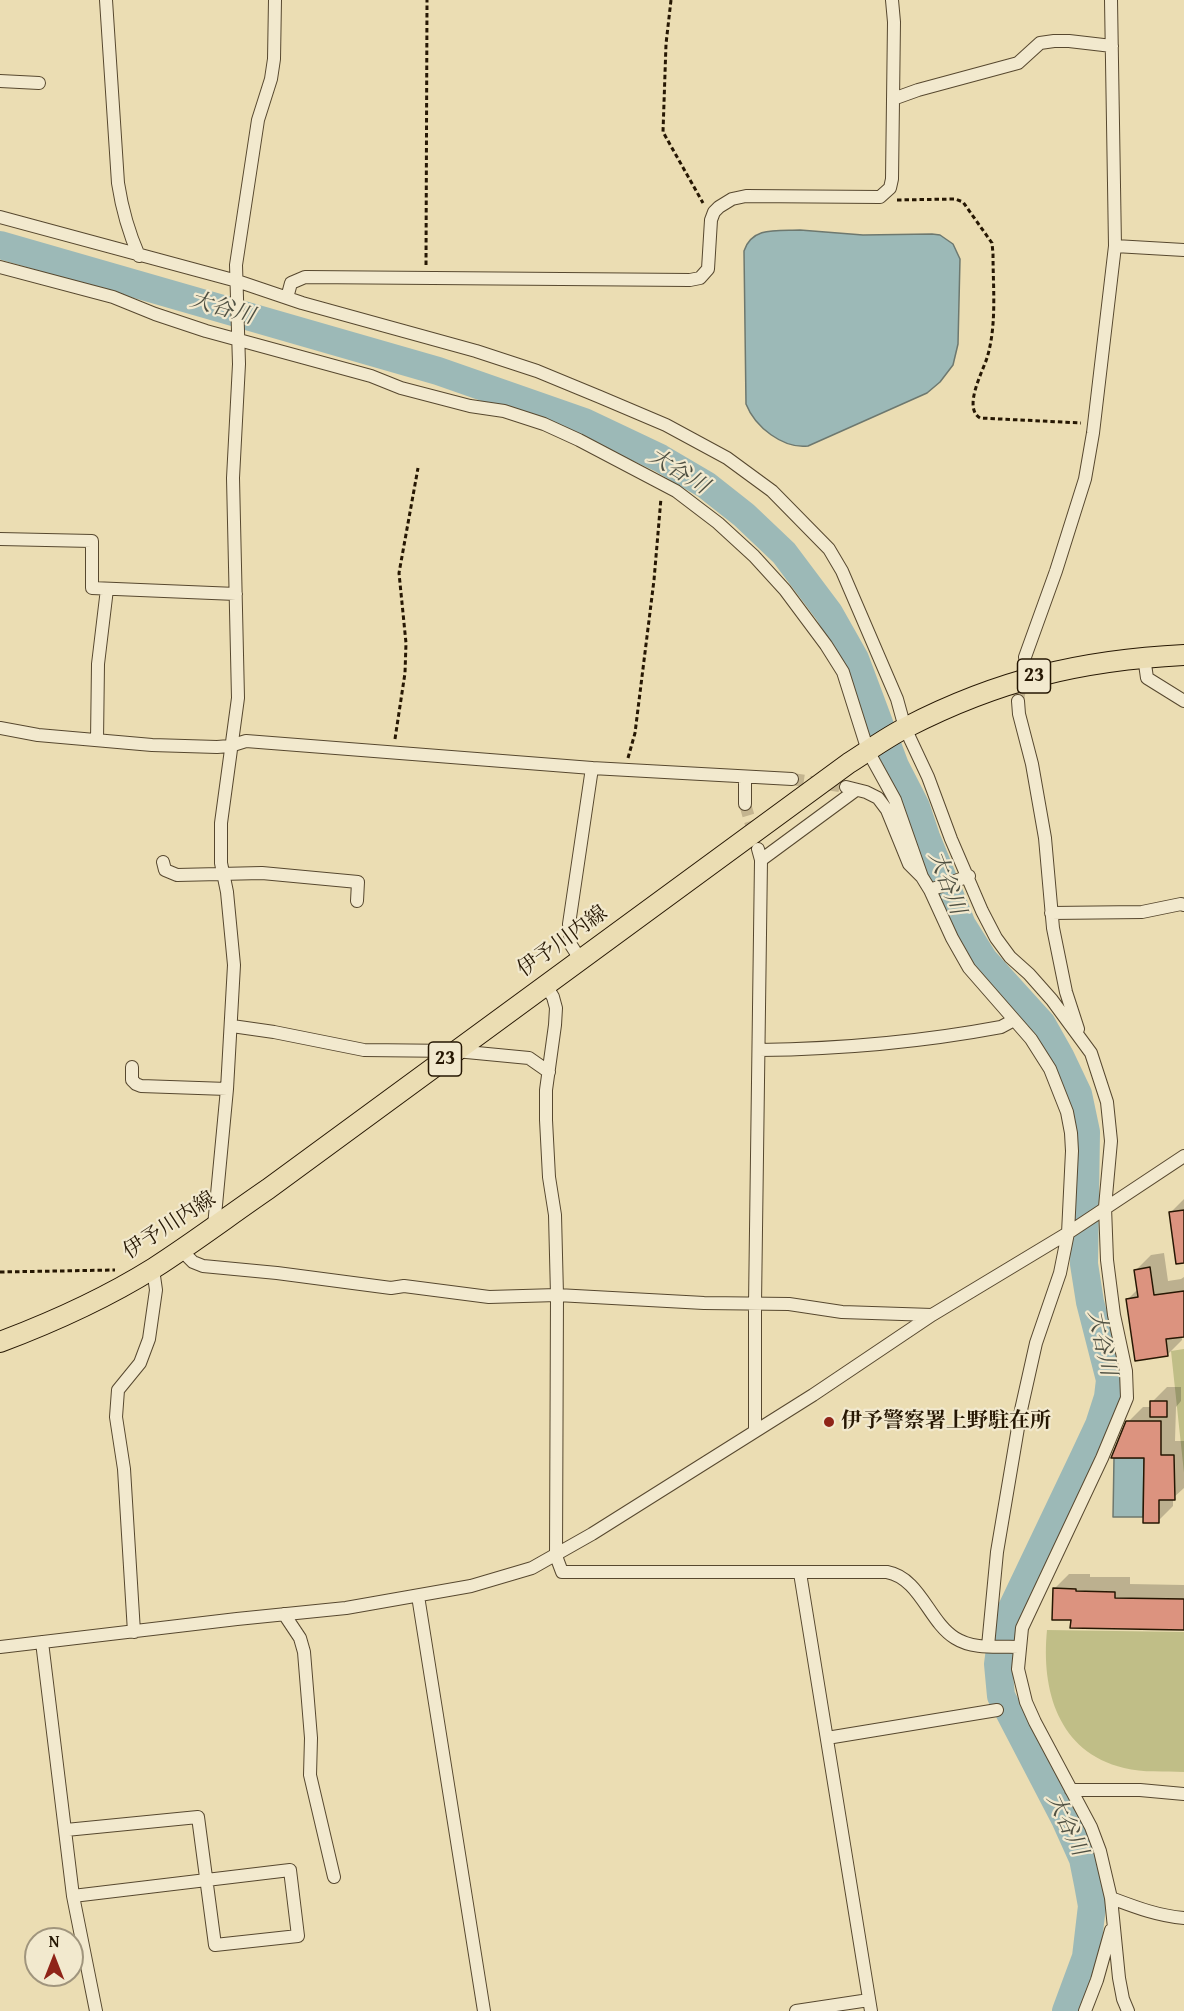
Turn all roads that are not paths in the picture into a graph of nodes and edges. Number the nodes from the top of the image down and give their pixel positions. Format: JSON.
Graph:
{"nodes":[{"id":1,"x":106,"y":0,"type":"edge"},
{"id":2,"x":274,"y":0,"type":"edge"},
{"id":3,"x":892,"y":0,"type":"edge"},
{"id":4,"x":1111,"y":0,"type":"edge"},
{"id":5,"x":1112,"y":46,"type":"junction"},
{"id":6,"x":0,"y":81,"type":"edge"},
{"id":7,"x":39,"y":83,"type":"dead end"},
{"id":8,"x":893,"y":99,"type":"junction"},
{"id":9,"x":0,"y":217,"type":"edge"},
{"id":10,"x":1115,"y":246,"type":"junction"},
{"id":11,"x":1184,"y":250,"type":"edge"},
{"id":12,"x":139,"y":256,"type":"junction"},
{"id":13,"x":0,"y":267,"type":"edge"},
{"id":14,"x":237,"y":285,"type":"junction"},
{"id":15,"x":287,"y":298,"type":"junction"},
{"id":16,"x":239,"y":337,"type":"junction"},
{"id":17,"x":0,"y":539,"type":"edge"},
{"id":18,"x":107,"y":589,"type":"junction"},
{"id":19,"x":236,"y":594,"type":"junction"},
{"id":20,"x":1184,"y":655,"type":"edge"},
{"id":21,"x":1025,"y":657,"type":"tunnel mouth"},
{"id":22,"x":1144,"y":657,"type":"junction"},
{"id":23,"x":1018,"y":701,"type":"tunnel mouth"},
{"id":24,"x":1184,"y":701,"type":"edge"},
{"id":25,"x":0,"y":728,"type":"edge"},
{"id":26,"x":900,"y":731,"type":"junction"},
{"id":27,"x":97,"y":740,"type":"junction"},
{"id":28,"x":230,"y":746,"type":"junction"},
{"id":29,"x":871,"y":749,"type":"junction"},
{"id":30,"x":592,"y":768,"type":"junction"},
{"id":31,"x":745,"y":777,"type":"junction"},
{"id":32,"x":792,"y":779,"type":"tunnel mouth"},
{"id":33,"x":745,"y":804,"type":"tunnel mouth"},
{"id":34,"x":163,"y":862,"type":"dead end"},
{"id":35,"x":223,"y":874,"type":"junction"},
{"id":36,"x":922,"y":877,"type":"junction"},
{"id":37,"x":965,"y":877,"type":"junction"},
{"id":38,"x":934,"y":888,"type":"junction"},
{"id":39,"x":357,"y":901,"type":"dead end"},
{"id":40,"x":1184,"y":905,"type":"edge"},
{"id":41,"x":1051,"y":913,"type":"junction"},
{"id":42,"x":580,"y":959,"type":"junction"},
{"id":43,"x":545,"y":984,"type":"junction"},
{"id":44,"x":1014,"y":1020,"type":"junction"},
{"id":45,"x":232,"y":1026,"type":"junction"},
{"id":46,"x":1082,"y":1041,"type":"junction"},
{"id":47,"x":759,"y":1050,"type":"junction"},
{"id":48,"x":456,"y":1051,"type":"junction"},
{"id":49,"x":132,"y":1067,"type":"dead end"},
{"id":50,"x":549,"y":1072,"type":"junction"},
{"id":51,"x":227,"y":1089,"type":"junction"},
{"id":52,"x":1184,"y":1156,"type":"edge"},
{"id":53,"x":1103,"y":1208,"type":"junction"},
{"id":54,"x":214,"y":1226,"type":"junction"},
{"id":55,"x":1070,"y":1231,"type":"junction"},
{"id":56,"x":181,"y":1250,"type":"junction"},
{"id":57,"x":153,"y":1269,"type":"junction"},
{"id":58,"x":557,"y":1295,"type":"junction"},
{"id":59,"x":755,"y":1304,"type":"junction"},
{"id":60,"x":932,"y":1315,"type":"junction"},
{"id":61,"x":0,"y":1342,"type":"edge"},
{"id":62,"x":755,"y":1431,"type":"junction"},
{"id":63,"x":556,"y":1556,"type":"junction"},
{"id":64,"x":800,"y":1573,"type":"junction"},
{"id":65,"x":418,"y":1596,"type":"junction"},
{"id":66,"x":284,"y":1614,"type":"junction"},
{"id":67,"x":134,"y":1632,"type":"junction"},
{"id":68,"x":42,"y":1642,"type":"junction"},
{"id":69,"x":992,"y":1646,"type":"junction"},
{"id":70,"x":0,"y":1647,"type":"edge"},
{"id":71,"x":1016,"y":1647,"type":"junction"},
{"id":72,"x":997,"y":1710,"type":"dead end"},
{"id":73,"x":827,"y":1738,"type":"junction"},
{"id":74,"x":1071,"y":1790,"type":"junction"},
{"id":75,"x":1184,"y":1794,"type":"edge"},
{"id":76,"x":66,"y":1830,"type":"junction"},
{"id":77,"x":334,"y":1877,"type":"dead end"},
{"id":78,"x":206,"y":1880,"type":"junction"},
{"id":79,"x":74,"y":1896,"type":"junction"},
{"id":80,"x":1111,"y":1898,"type":"junction"},
{"id":81,"x":1184,"y":1918,"type":"edge"},
{"id":82,"x":1113,"y":1923,"type":"junction"},
{"id":83,"x":870,"y":2005,"type":"edge"},
{"id":84,"x":96,"y":2011,"type":"edge"},
{"id":85,"x":484,"y":2011,"type":"edge"},
{"id":86,"x":796,"y":2011,"type":"edge"},
{"id":87,"x":1085,"y":2011,"type":"edge"},
{"id":88,"x":1128,"y":2011,"type":"edge"}],
"edges":[{"from":1,"to":12,"type":"street"},
{"from":2,"to":14,"type":"street"},
{"from":3,"to":8,"type":"street"},
{"from":4,"to":5,"type":"street"},
{"from":5,"to":8,"type":"street"},
{"from":5,"to":10,"type":"street"},
{"from":6,"to":7,"type":"street"},
{"from":8,"to":15,"type":"street"},
{"from":9,"to":12,"type":"street"},
{"from":10,"to":11,"type":"street"},
{"from":10,"to":21,"type":"street"},
{"from":12,"to":14,"type":"street"},
{"from":13,"to":16,"type":"street"},
{"from":14,"to":15,"type":"street"},
{"from":14,"to":16,"type":"street"},
{"from":15,"to":26,"type":"street"},
{"from":16,"to":19,"type":"street"},
{"from":16,"to":29,"type":"street"},
{"from":17,"to":18,"type":"street"},
{"from":18,"to":19,"type":"street"},
{"from":18,"to":27,"type":"street"},
{"from":19,"to":28,"type":"street"},
{"from":20,"to":22,"type":"main road","name":"伊予川内線","number":"23"},
{"from":22,"to":24,"type":"street"},
{"from":22,"to":26,"type":"main road","name":"伊予川内線","number":"23"},
{"from":23,"to":41,"type":"street"},
{"from":25,"to":27,"type":"street"},
{"from":26,"to":29,"type":"main road","name":"伊予川内線","number":"23"},
{"from":26,"to":37,"type":"street"},
{"from":27,"to":28,"type":"street"},
{"from":28,"to":30,"type":"street"},
{"from":28,"to":35,"type":"street"},
{"from":29,"to":36,"type":"street"},
{"from":29,"to":42,"type":"main road","name":"伊予川内線","number":"23"},
{"from":30,"to":31,"type":"street"},
{"from":30,"to":42,"type":"street"},
{"from":31,"to":32,"type":"street"},
{"from":31,"to":33,"type":"street"},
{"from":34,"to":35,"type":"street"},
{"from":35,"to":39,"type":"street"},
{"from":35,"to":45,"type":"street"},
{"from":36,"to":38,"type":"street"},
{"from":36,"to":47,"type":"street"},
{"from":37,"to":38,"type":"street"},
{"from":37,"to":46,"type":"street"},
{"from":38,"to":44,"type":"street"},
{"from":40,"to":41,"type":"street"},
{"from":41,"to":46,"type":"street"},
{"from":42,"to":43,"type":"main road","name":"伊予川内線","number":"23"},
{"from":43,"to":48,"type":"main road","name":"伊予川内線","number":"23"},
{"from":43,"to":50,"type":"street"},
{"from":44,"to":47,"type":"street"},
{"from":44,"to":55,"type":"street"},
{"from":45,"to":48,"type":"street"},
{"from":45,"to":51,"type":"street"},
{"from":46,"to":53,"type":"street"},
{"from":47,"to":59,"type":"street"},
{"from":48,"to":50,"type":"street"},
{"from":48,"to":54,"type":"main road","name":"伊予川内線","number":"23"},
{"from":49,"to":51,"type":"street"},
{"from":50,"to":58,"type":"street"},
{"from":51,"to":54,"type":"street"},
{"from":52,"to":53,"type":"street"},
{"from":53,"to":55,"type":"street"},
{"from":53,"to":71,"type":"street"},
{"from":54,"to":56,"type":"main road","name":"伊予川内線","number":"23"},
{"from":55,"to":60,"type":"street"},
{"from":55,"to":69,"type":"street"},
{"from":56,"to":57,"type":"main road","name":"伊予川内線","number":"23"},
{"from":56,"to":58,"type":"street"},
{"from":57,"to":61,"type":"main road","name":"伊予川内線","number":"23"},
{"from":57,"to":67,"type":"street"},
{"from":58,"to":59,"type":"street"},
{"from":58,"to":63,"type":"street"},
{"from":59,"to":60,"type":"street"},
{"from":59,"to":62,"type":"street"},
{"from":60,"to":62,"type":"street"},
{"from":62,"to":63,"type":"street"},
{"from":63,"to":64,"type":"street"},
{"from":63,"to":65,"type":"street"},
{"from":64,"to":69,"type":"street"},
{"from":64,"to":73,"type":"street"},
{"from":65,"to":66,"type":"street"},
{"from":65,"to":85,"type":"street"},
{"from":66,"to":67,"type":"street"},
{"from":66,"to":77,"type":"street"},
{"from":67,"to":68,"type":"street"},
{"from":68,"to":70,"type":"street"},
{"from":68,"to":76,"type":"street"},
{"from":69,"to":71,"type":"street"},
{"from":71,"to":74,"type":"street"},
{"from":72,"to":73,"type":"street"},
{"from":73,"to":83,"type":"street"},
{"from":74,"to":75,"type":"street"},
{"from":74,"to":80,"type":"street"},
{"from":76,"to":78,"type":"street"},
{"from":76,"to":79,"type":"street"},
{"from":78,"to":78,"type":"street"},
{"from":78,"to":79,"type":"street"},
{"from":79,"to":84,"type":"street"},
{"from":80,"to":81,"type":"street"},
{"from":80,"to":82,"type":"street"},
{"from":82,"to":87,"type":"street"},
{"from":82,"to":88,"type":"street"},
{"from":83,"to":86,"type":"street"}]}
